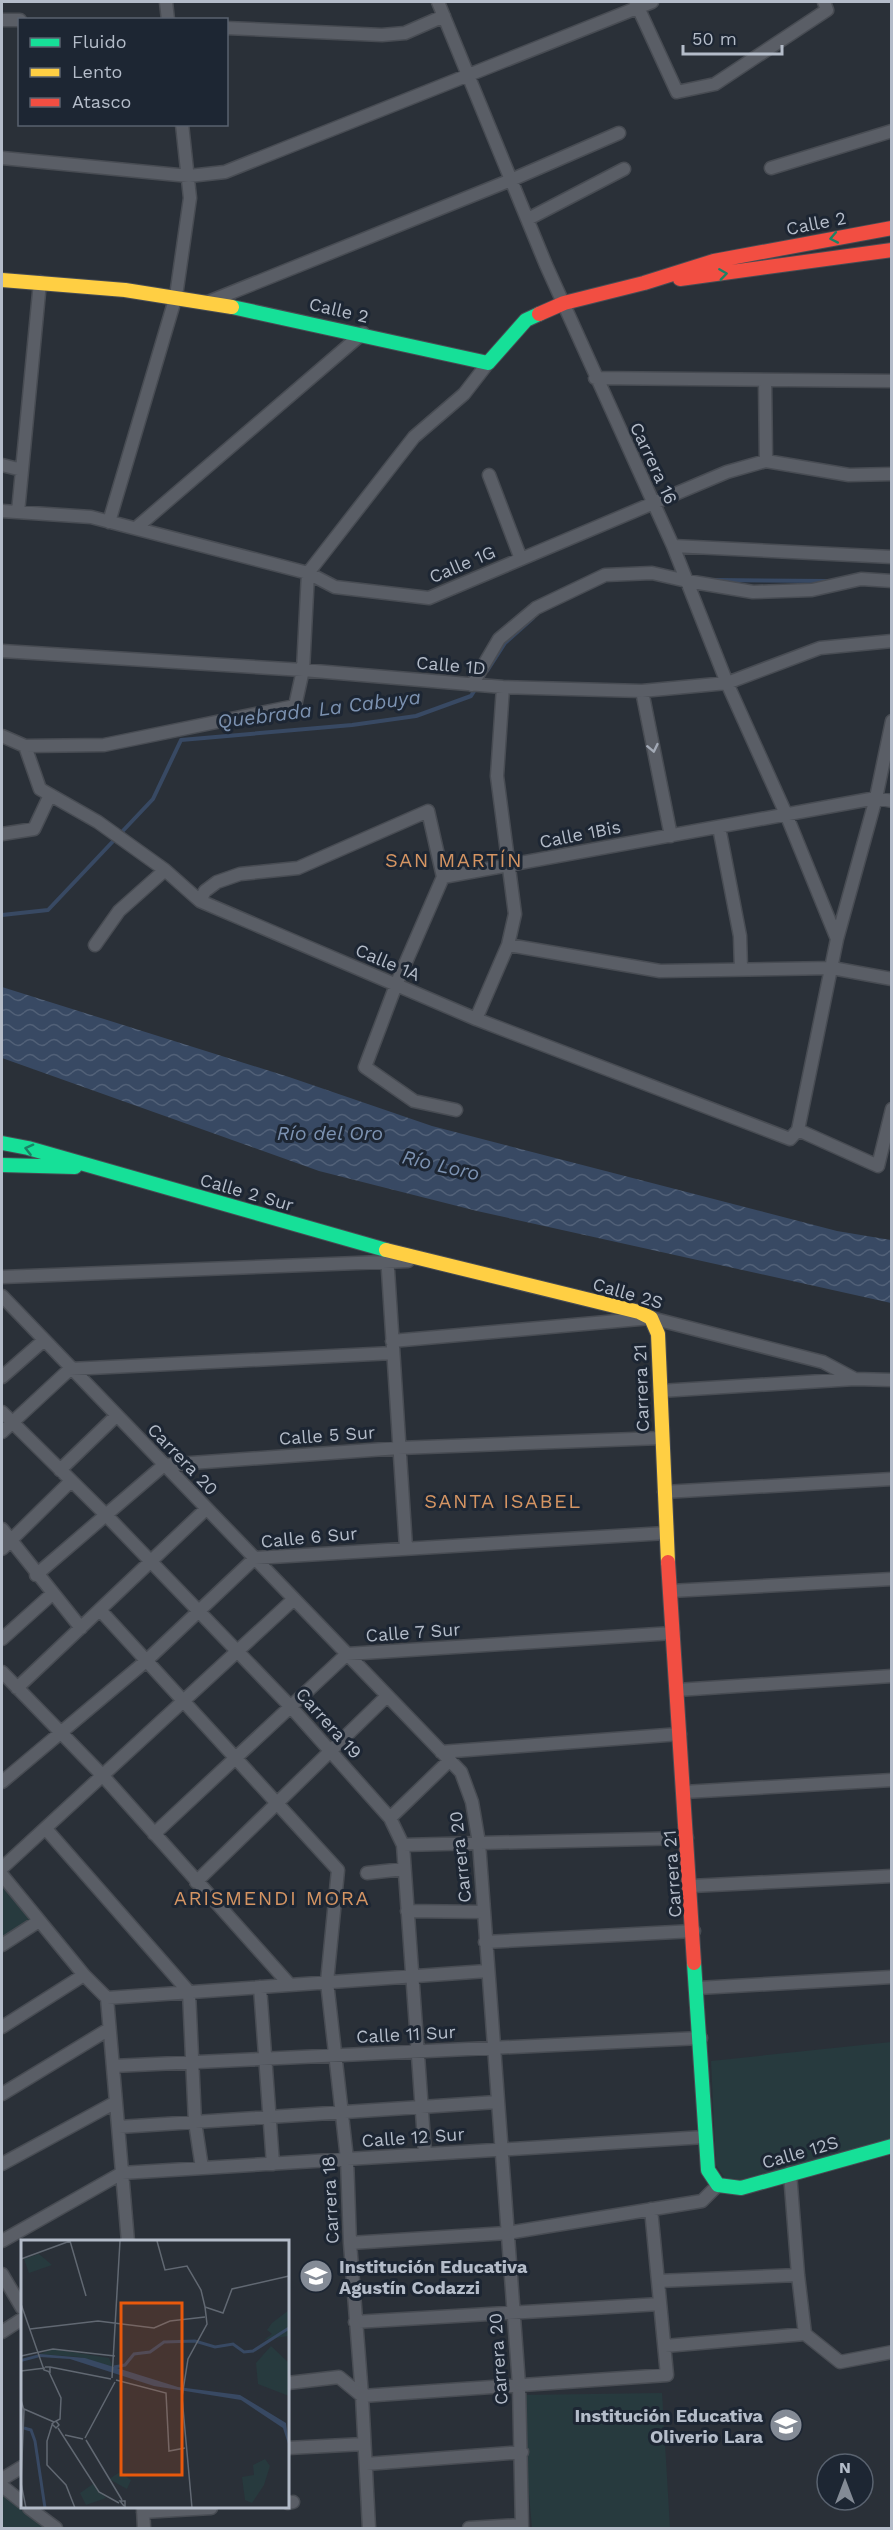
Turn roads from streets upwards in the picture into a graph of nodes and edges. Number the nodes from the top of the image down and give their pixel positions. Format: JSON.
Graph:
{"nodes":[{"id":1,"x":166,"y":2,"type":"edge"},
{"id":2,"x":438,"y":2,"type":"edge"},
{"id":3,"x":652,"y":2,"type":"edge"},
{"id":4,"x":824,"y":2,"type":"edge"},
{"id":5,"x":637,"y":5,"type":"edge"},
{"id":6,"x":444,"y":16,"type":"junction"},
{"id":7,"x":168,"y":18,"type":"edge"},
{"id":8,"x":2,"y":20,"type":"edge"},
{"id":9,"x":18,"y":20,"type":"edge"},
{"id":10,"x":228,"y":28,"type":"edge"},
{"id":11,"x":467,"y":75,"type":"junction"},
{"id":12,"x":182,"y":126,"type":"edge"},
{"id":13,"x":891,"y":131,"type":"edge"},
{"id":14,"x":620,"y":133,"type":"dead end"},
{"id":15,"x":2,"y":158,"type":"edge"},
{"id":16,"x":771,"y":168,"type":"dead end"},
{"id":17,"x":624,"y":169,"type":"dead end"},
{"id":18,"x":189,"y":176,"type":"junction"},
{"id":19,"x":511,"y":180,"type":"junction"},
{"id":20,"x":528,"y":219,"type":"junction"},
{"id":21,"x":891,"y":228,"type":"edge"},
{"id":22,"x":891,"y":250,"type":"edge"},
{"id":23,"x":2,"y":280,"type":"edge"},
{"id":24,"x":40,"y":282,"type":"junction"},
{"id":25,"x":644,"y":283,"type":"junction"},
{"id":26,"x":176,"y":296,"type":"junction"},
{"id":27,"x":208,"y":302,"type":"junction"},
{"id":28,"x":564,"y":303,"type":"junction"},
{"id":29,"x":363,"y":333,"type":"junction"},
{"id":30,"x":488,"y":363,"type":"junction"},
{"id":31,"x":595,"y":378,"type":"junction"},
{"id":32,"x":765,"y":380,"type":"junction"},
{"id":33,"x":891,"y":381,"type":"edge"},
{"id":34,"x":766,"y":460,"type":"junction"},
{"id":35,"x":2,"y":465,"type":"edge"},
{"id":36,"x":22,"y":470,"type":"junction"},
{"id":37,"x":891,"y":474,"type":"edge"},
{"id":38,"x":489,"y":475,"type":"dead end"},
{"id":39,"x":653,"y":503,"type":"junction"},
{"id":40,"x":2,"y":511,"type":"edge"},
{"id":41,"x":18,"y":512,"type":"junction"},
{"id":42,"x":109,"y":522,"type":"junction"},
{"id":43,"x":136,"y":528,"type":"junction"},
{"id":44,"x":673,"y":546,"type":"junction"},
{"id":45,"x":891,"y":557,"type":"edge"},
{"id":46,"x":521,"y":559,"type":"junction"},
{"id":47,"x":308,"y":573,"type":"junction"},
{"id":48,"x":685,"y":578,"type":"junction"},
{"id":49,"x":891,"y":582,"type":"edge"},
{"id":50,"x":891,"y":641,"type":"edge"},
{"id":51,"x":2,"y":651,"type":"edge"},
{"id":52,"x":303,"y":670,"type":"junction"},
{"id":53,"x":727,"y":683,"type":"junction"},
{"id":54,"x":472,"y":685,"type":"junction"},
{"id":55,"x":503,"y":687,"type":"junction"},
{"id":56,"x":642,"y":691,"type":"junction"},
{"id":57,"x":891,"y":721,"type":"edge"},
{"id":58,"x":2,"y":736,"type":"edge"},
{"id":59,"x":25,"y":746,"type":"junction"},
{"id":60,"x":50,"y":795,"type":"junction"},
{"id":61,"x":876,"y":798,"type":"junction"},
{"id":62,"x":891,"y":801,"type":"edge"},
{"id":63,"x":786,"y":814,"type":"junction"},
{"id":64,"x":719,"y":827,"type":"junction"},
{"id":65,"x":2,"y":834,"type":"edge"},
{"id":66,"x":671,"y":836,"type":"junction"},
{"id":67,"x":510,"y":865,"type":"junction"},
{"id":68,"x":165,"y":870,"type":"junction"},
{"id":69,"x":443,"y":877,"type":"junction"},
{"id":70,"x":200,"y":901,"type":"junction"},
{"id":71,"x":837,"y":939,"type":"junction"},
{"id":72,"x":95,"y":945,"type":"dead end"},
{"id":73,"x":508,"y":945,"type":"junction"},
{"id":74,"x":832,"y":968,"type":"junction"},
{"id":75,"x":741,"y":969,"type":"junction"},
{"id":76,"x":891,"y":979,"type":"edge"},
{"id":77,"x":396,"y":985,"type":"junction"},
{"id":78,"x":476,"y":1018,"type":"junction"},
{"id":79,"x":891,"y":1109,"type":"edge"},
{"id":80,"x":456,"y":1110,"type":"dead end"},
{"id":81,"x":794,"y":1135,"type":"junction"},
{"id":82,"x":2,"y":1143,"type":"edge"},
{"id":83,"x":2,"y":1165,"type":"edge"},
{"id":84,"x":97,"y":1168,"type":"junction"},
{"id":85,"x":387,"y":1256,"type":"junction"},
{"id":86,"x":2,"y":1277,"type":"edge"},
{"id":87,"x":2,"y":1296,"type":"edge"},
{"id":88,"x":651,"y":1318,"type":"junction"},
{"id":89,"x":43,"y":1341,"type":"junction"},
{"id":90,"x":392,"y":1347,"type":"junction"},
{"id":91,"x":70,"y":1369,"type":"junction"},
{"id":92,"x":2,"y":1377,"type":"edge"},
{"id":93,"x":855,"y":1379,"type":"junction"},
{"id":94,"x":891,"y":1380,"type":"edge"},
{"id":95,"x":660,"y":1391,"type":"junction"},
{"id":96,"x":2,"y":1412,"type":"edge"},
{"id":97,"x":116,"y":1416,"type":"junction"},
{"id":98,"x":11,"y":1423,"type":"junction"},
{"id":99,"x":2,"y":1432,"type":"edge"},
{"id":100,"x":661,"y":1438,"type":"junction"},
{"id":101,"x":399,"y":1448,"type":"junction"},
{"id":102,"x":164,"y":1465,"type":"junction"},
{"id":103,"x":60,"y":1470,"type":"junction"},
{"id":104,"x":891,"y":1479,"type":"edge"},
{"id":105,"x":71,"y":1481,"type":"junction"},
{"id":106,"x":664,"y":1492,"type":"junction"},
{"id":107,"x":206,"y":1509,"type":"junction"},
{"id":108,"x":106,"y":1515,"type":"junction"},
{"id":109,"x":2,"y":1529,"type":"edge"},
{"id":110,"x":666,"y":1533,"type":"junction"},
{"id":111,"x":6,"y":1545,"type":"edge"},
{"id":112,"x":406,"y":1548,"type":"junction"},
{"id":113,"x":255,"y":1558,"type":"junction"},
{"id":114,"x":150,"y":1563,"type":"junction"},
{"id":115,"x":36,"y":1575,"type":"junction"},
{"id":116,"x":891,"y":1579,"type":"edge"},
{"id":117,"x":670,"y":1592,"type":"junction"},
{"id":118,"x":52,"y":1594,"type":"junction"},
{"id":119,"x":294,"y":1599,"type":"junction"},
{"id":120,"x":100,"y":1610,"type":"junction"},
{"id":121,"x":197,"y":1612,"type":"junction"},
{"id":122,"x":81,"y":1628,"type":"junction"},
{"id":123,"x":673,"y":1633,"type":"junction"},
{"id":124,"x":2,"y":1639,"type":"edge"},
{"id":125,"x":237,"y":1652,"type":"junction"},
{"id":126,"x":347,"y":1654,"type":"junction"},
{"id":127,"x":146,"y":1661,"type":"junction"},
{"id":128,"x":2,"y":1672,"type":"edge"},
{"id":129,"x":891,"y":1676,"type":"edge"},
{"id":130,"x":17,"y":1688,"type":"junction"},
{"id":131,"x":677,"y":1690,"type":"junction"},
{"id":132,"x":387,"y":1696,"type":"junction"},
{"id":133,"x":184,"y":1701,"type":"junction"},
{"id":134,"x":290,"y":1706,"type":"junction"},
{"id":135,"x":59,"y":1732,"type":"junction"},
{"id":136,"x":680,"y":1734,"type":"junction"},
{"id":137,"x":330,"y":1751,"type":"junction"},
{"id":138,"x":445,"y":1756,"type":"junction"},
{"id":139,"x":235,"y":1758,"type":"junction"},
{"id":140,"x":103,"y":1776,"type":"junction"},
{"id":141,"x":3,"y":1779,"type":"edge"},
{"id":142,"x":891,"y":1780,"type":"edge"},
{"id":143,"x":684,"y":1792,"type":"junction"},
{"id":144,"x":277,"y":1803,"type":"junction"},
{"id":145,"x":390,"y":1818,"type":"junction"},
{"id":146,"x":46,"y":1829,"type":"junction"},
{"id":147,"x":154,"y":1834,"type":"junction"},
{"id":148,"x":687,"y":1838,"type":"junction"},
{"id":149,"x":479,"y":1843,"type":"junction"},
{"id":150,"x":402,"y":1845,"type":"junction"},
{"id":151,"x":2,"y":1869,"type":"edge"},
{"id":152,"x":404,"y":1869,"type":"junction"},
{"id":153,"x":367,"y":1873,"type":"dead end"},
{"id":154,"x":2,"y":1875,"type":"edge"},
{"id":155,"x":891,"y":1876,"type":"edge"},
{"id":156,"x":196,"y":1882,"type":"junction"},
{"id":157,"x":691,"y":1886,"type":"junction"},
{"id":158,"x":407,"y":1911,"type":"junction"},
{"id":159,"x":484,"y":1912,"type":"junction"},
{"id":160,"x":39,"y":1921,"type":"junction"},
{"id":161,"x":694,"y":1931,"type":"junction"},
{"id":162,"x":485,"y":1942,"type":"junction"},
{"id":163,"x":2,"y":1945,"type":"edge"},
{"id":164,"x":487,"y":1971,"type":"junction"},
{"id":165,"x":84,"y":1975,"type":"junction"},
{"id":166,"x":412,"y":1977,"type":"junction"},
{"id":167,"x":891,"y":1977,"type":"edge"},
{"id":168,"x":327,"y":1982,"type":"junction"},
{"id":169,"x":290,"y":1985,"type":"junction"},
{"id":170,"x":260,"y":1987,"type":"junction"},
{"id":171,"x":698,"y":1988,"type":"junction"},
{"id":172,"x":189,"y":1992,"type":"junction"},
{"id":173,"x":107,"y":1998,"type":"junction"},
{"id":174,"x":2,"y":2026,"type":"edge"},
{"id":175,"x":109,"y":2029,"type":"junction"},
{"id":176,"x":701,"y":2038,"type":"junction"},
{"id":177,"x":493,"y":2048,"type":"junction"},
{"id":178,"x":417,"y":2052,"type":"junction"},
{"id":179,"x":335,"y":2055,"type":"junction"},
{"id":180,"x":264,"y":2059,"type":"junction"},
{"id":181,"x":192,"y":2062,"type":"junction"},
{"id":182,"x":113,"y":2066,"type":"junction"},
{"id":183,"x":2,"y":2094,"type":"edge"},
{"id":184,"x":116,"y":2102,"type":"junction"},
{"id":185,"x":498,"y":2102,"type":"junction"},
{"id":186,"x":421,"y":2107,"type":"junction"},
{"id":187,"x":342,"y":2112,"type":"junction"},
{"id":188,"x":269,"y":2117,"type":"junction"},
{"id":189,"x":195,"y":2122,"type":"junction"},
{"id":190,"x":119,"y":2127,"type":"junction"},
{"id":191,"x":705,"y":2137,"type":"junction"},
{"id":192,"x":891,"y":2146,"type":"edge"},
{"id":193,"x":501,"y":2150,"type":"junction"},
{"id":194,"x":425,"y":2154,"type":"junction"},
{"id":195,"x":347,"y":2159,"type":"junction"},
{"id":196,"x":2,"y":2164,"type":"edge"},
{"id":197,"x":273,"y":2164,"type":"junction"},
{"id":198,"x":202,"y":2168,"type":"junction"},
{"id":199,"x":122,"y":2173,"type":"junction"},
{"id":200,"x":790,"y":2173,"type":"junction"},
{"id":201,"x":718,"y":2185,"type":"junction"},
{"id":202,"x":651,"y":2209,"type":"junction"},
{"id":203,"x":507,"y":2233,"type":"junction"},
{"id":204,"x":128,"y":2240,"type":"edge"},
{"id":205,"x":2,"y":2241,"type":"edge"},
{"id":206,"x":350,"y":2243,"type":"junction"},
{"id":207,"x":2,"y":2274,"type":"edge"},
{"id":208,"x":798,"y":2275,"type":"junction"},
{"id":209,"x":658,"y":2281,"type":"junction"},
{"id":210,"x":660,"y":2304,"type":"junction"},
{"id":211,"x":21,"y":2306,"type":"edge"},
{"id":212,"x":513,"y":2313,"type":"junction"},
{"id":213,"x":21,"y":2320,"type":"edge"},
{"id":214,"x":355,"y":2322,"type":"junction"},
{"id":215,"x":2,"y":2332,"type":"edge"},
{"id":216,"x":806,"y":2334,"type":"junction"},
{"id":217,"x":665,"y":2346,"type":"junction"},
{"id":218,"x":891,"y":2352,"type":"edge"},
{"id":219,"x":290,"y":2383,"type":"edge"},
{"id":220,"x":519,"y":2385,"type":"junction"},
{"id":221,"x":362,"y":2396,"type":"junction"},
{"id":222,"x":364,"y":2444,"type":"junction"},
{"id":223,"x":290,"y":2448,"type":"edge"},
{"id":224,"x":522,"y":2452,"type":"junction"},
{"id":225,"x":366,"y":2464,"type":"junction"},
{"id":226,"x":21,"y":2468,"type":"edge"},
{"id":227,"x":2,"y":2480,"type":"edge"},
{"id":228,"x":2,"y":2486,"type":"edge"},
{"id":229,"x":21,"y":2501,"type":"edge"},
{"id":230,"x":30,"y":2509,"type":"edge"},
{"id":231,"x":177,"y":2509,"type":"edge"},
{"id":232,"x":143,"y":2510,"type":"edge"},
{"id":233,"x":521,"y":2527,"type":"edge"},
{"id":234,"x":56,"y":2529,"type":"edge"},
{"id":235,"x":144,"y":2529,"type":"edge"},
{"id":236,"x":369,"y":2529,"type":"edge"},
{"id":237,"x":470,"y":2529,"type":"edge"}],
"edges":[{"from":1,"to":7,"type":"street"},
{"from":2,"to":6,"type":"street","name":"Carrera 16"},
{"from":3,"to":5,"type":"street"},
{"from":4,"to":5,"type":"street"},
{"from":5,"to":11,"type":"street"},
{"from":6,"to":10,"type":"street"},
{"from":6,"to":11,"type":"street","name":"Carrera 16"},
{"from":8,"to":9,"type":"street"},
{"from":11,"to":18,"type":"street"},
{"from":11,"to":19,"type":"street","name":"Carrera 16"},
{"from":12,"to":18,"type":"street"},
{"from":13,"to":16,"type":"street"},
{"from":14,"to":19,"type":"street"},
{"from":15,"to":18,"type":"street"},
{"from":17,"to":20,"type":"street"},
{"from":18,"to":26,"type":"street"},
{"from":19,"to":20,"type":"street","name":"Carrera 16"},
{"from":19,"to":27,"type":"street"},
{"from":20,"to":28,"type":"street","name":"Carrera 16"},
{"from":21,"to":25,"type":"street","name":"Calle 2","one_way":true},
{"from":25,"to":22,"type":"street","name":"Calle 2","one_way":true},
{"from":23,"to":24,"type":"street","name":"Calle 2"},
{"from":24,"to":26,"type":"street","name":"Calle 2"},
{"from":24,"to":36,"type":"street"},
{"from":25,"to":28,"type":"street","name":"Calle 2"},
{"from":26,"to":27,"type":"street","name":"Calle 2"},
{"from":26,"to":42,"type":"street"},
{"from":27,"to":29,"type":"street","name":"Calle 2"},
{"from":28,"to":30,"type":"street","name":"Calle 2"},
{"from":28,"to":31,"type":"street","name":"Carrera 16"},
{"from":29,"to":30,"type":"street","name":"Calle 2"},
{"from":29,"to":43,"type":"street"},
{"from":30,"to":47,"type":"street"},
{"from":31,"to":32,"type":"street"},
{"from":31,"to":39,"type":"street","name":"Carrera 16"},
{"from":32,"to":33,"type":"street"},
{"from":32,"to":34,"type":"street"},
{"from":34,"to":37,"type":"street","name":"Calle 1G"},
{"from":34,"to":39,"type":"street","name":"Calle 1G"},
{"from":35,"to":36,"type":"street"},
{"from":36,"to":41,"type":"street"},
{"from":38,"to":46,"type":"street"},
{"from":39,"to":44,"type":"street","name":"Carrera 16"},
{"from":39,"to":46,"type":"street","name":"Calle 1G"},
{"from":40,"to":41,"type":"street","name":"Calle 1G"},
{"from":41,"to":42,"type":"street","name":"Calle 1G"},
{"from":42,"to":43,"type":"street","name":"Calle 1G"},
{"from":43,"to":47,"type":"street","name":"Calle 1G"},
{"from":44,"to":45,"type":"street"},
{"from":44,"to":48,"type":"street","name":"Carrera 16"},
{"from":46,"to":47,"type":"street","name":"Calle 1G"},
{"from":47,"to":52,"type":"street"},
{"from":48,"to":49,"type":"street"},
{"from":48,"to":53,"type":"street","name":"Carrera 16"},
{"from":48,"to":54,"type":"street"},
{"from":50,"to":53,"type":"street","name":"Calle 1D"},
{"from":51,"to":52,"type":"street","name":"Calle 1D"},
{"from":52,"to":54,"type":"street","name":"Calle 1D"},
{"from":52,"to":59,"type":"street"},
{"from":53,"to":56,"type":"street","name":"Calle 1D"},
{"from":53,"to":63,"type":"street","name":"Carrera 16"},
{"from":54,"to":55,"type":"street","name":"Calle 1D"},
{"from":55,"to":56,"type":"street","name":"Calle 1D"},
{"from":55,"to":67,"type":"street"},
{"from":56,"to":66,"type":"street","one_way":true},
{"from":57,"to":61,"type":"street"},
{"from":58,"to":59,"type":"street"},
{"from":59,"to":60,"type":"street","name":"Calle 1A"},
{"from":60,"to":65,"type":"street"},
{"from":60,"to":68,"type":"street","name":"Calle 1A"},
{"from":61,"to":62,"type":"street","name":"Calle 1Bis"},
{"from":61,"to":63,"type":"street","name":"Calle 1Bis"},
{"from":61,"to":71,"type":"street"},
{"from":63,"to":64,"type":"street","name":"Calle 1Bis"},
{"from":63,"to":71,"type":"street","name":"Carrera 16"},
{"from":64,"to":66,"type":"street","name":"Calle 1Bis"},
{"from":64,"to":75,"type":"street"},
{"from":66,"to":67,"type":"street","name":"Calle 1Bis"},
{"from":67,"to":69,"type":"street","name":"Calle 1Bis"},
{"from":67,"to":73,"type":"street"},
{"from":68,"to":70,"type":"street","name":"Calle 1A"},
{"from":68,"to":72,"type":"street"},
{"from":69,"to":70,"type":"street"},
{"from":69,"to":77,"type":"street"},
{"from":70,"to":77,"type":"street","name":"Calle 1A"},
{"from":71,"to":74,"type":"street"},
{"from":73,"to":75,"type":"street"},
{"from":73,"to":78,"type":"street"},
{"from":74,"to":75,"type":"street"},
{"from":74,"to":76,"type":"street"},
{"from":74,"to":81,"type":"street"},
{"from":77,"to":78,"type":"street","name":"Calle 1A"},
{"from":77,"to":80,"type":"street"},
{"from":78,"to":81,"type":"street","name":"Calle 1A"},
{"from":79,"to":81,"type":"street","name":"Calle 1A"},
{"from":84,"to":82,"type":"street","name":"Calle 2 Sur","one_way":true},
{"from":83,"to":84,"type":"street","name":"Calle 2 Sur"},
{"from":84,"to":85,"type":"street","name":"Calle 2 Sur"},
{"from":85,"to":86,"type":"street"},
{"from":85,"to":88,"type":"street","name":"Calle 2S"},
{"from":85,"to":90,"type":"street"},
{"from":87,"to":89,"type":"street","name":"Carrera 20"},
{"from":88,"to":90,"type":"street"},
{"from":88,"to":93,"type":"street","name":"Calle 2S"},
{"from":88,"to":95,"type":"street","name":"Carrera 21"},
{"from":89,"to":91,"type":"street","name":"Carrera 20"},
{"from":89,"to":92,"type":"street"},
{"from":90,"to":91,"type":"street"},
{"from":90,"to":101,"type":"street"},
{"from":91,"to":97,"type":"street","name":"Carrera 20"},
{"from":91,"to":98,"type":"street"},
{"from":93,"to":94,"type":"street"},
{"from":93,"to":95,"type":"street"},
{"from":95,"to":100,"type":"street","name":"Carrera 21"},
{"from":96,"to":98,"type":"street","name":"Carrera 19"},
{"from":97,"to":102,"type":"street","name":"Carrera 20"},
{"from":97,"to":103,"type":"street"},
{"from":98,"to":99,"type":"street"},
{"from":98,"to":103,"type":"street","name":"Carrera 19"},
{"from":100,"to":101,"type":"street","name":"Calle 5 Sur"},
{"from":100,"to":106,"type":"street","name":"Carrera 21"},
{"from":101,"to":102,"type":"street","name":"Calle 5 Sur"},
{"from":101,"to":112,"type":"street"},
{"from":102,"to":107,"type":"street","name":"Carrera 20"},
{"from":102,"to":108,"type":"street"},
{"from":103,"to":105,"type":"street","name":"Carrera 19"},
{"from":104,"to":106,"type":"street"},
{"from":105,"to":108,"type":"street","name":"Carrera 19"},
{"from":105,"to":111,"type":"street"},
{"from":106,"to":110,"type":"street","name":"Carrera 21"},
{"from":107,"to":113,"type":"street","name":"Carrera 20"},
{"from":107,"to":114,"type":"street"},
{"from":108,"to":114,"type":"street","name":"Carrera 19"},
{"from":108,"to":115,"type":"street"},
{"from":109,"to":111,"type":"street"},
{"from":110,"to":112,"type":"street","name":"Calle 6 Sur"},
{"from":110,"to":117,"type":"street","name":"Carrera 21"},
{"from":111,"to":115,"type":"street"},
{"from":112,"to":113,"type":"street","name":"Calle 6 Sur"},
{"from":113,"to":119,"type":"street","name":"Carrera 20"},
{"from":113,"to":121,"type":"street","name":"Calle 6 Sur"},
{"from":114,"to":120,"type":"street"},
{"from":114,"to":121,"type":"street","name":"Carrera 19"},
{"from":115,"to":118,"type":"street"},
{"from":116,"to":117,"type":"street"},
{"from":117,"to":123,"type":"street","name":"Carrera 21"},
{"from":118,"to":122,"type":"street"},
{"from":118,"to":124,"type":"street"},
{"from":119,"to":125,"type":"street"},
{"from":119,"to":126,"type":"street","name":"Carrera 20"},
{"from":120,"to":122,"type":"street"},
{"from":120,"to":127,"type":"street"},
{"from":121,"to":125,"type":"street","name":"Carrera 19"},
{"from":121,"to":127,"type":"street","name":"Calle 6 Sur"},
{"from":122,"to":130,"type":"street"},
{"from":123,"to":126,"type":"street","name":"Calle 7 Sur"},
{"from":123,"to":131,"type":"street","name":"Carrera 21"},
{"from":125,"to":133,"type":"street"},
{"from":125,"to":134,"type":"street","name":"Carrera 19"},
{"from":126,"to":132,"type":"street","name":"Carrera 20"},
{"from":126,"to":134,"type":"street","name":"Calle 7 Sur"},
{"from":127,"to":133,"type":"street"},
{"from":127,"to":135,"type":"street","name":"Calle 6 Sur"},
{"from":128,"to":130,"type":"street"},
{"from":129,"to":131,"type":"street"},
{"from":130,"to":135,"type":"street"},
{"from":131,"to":136,"type":"street","name":"Carrera 21"},
{"from":132,"to":137,"type":"street"},
{"from":132,"to":138,"type":"street","name":"Carrera 20"},
{"from":133,"to":139,"type":"street"},
{"from":133,"to":140,"type":"street"},
{"from":134,"to":137,"type":"street","name":"Carrera 19"},
{"from":134,"to":139,"type":"street","name":"Calle 7 Sur"},
{"from":135,"to":140,"type":"street"},
{"from":135,"to":141,"type":"street","name":"Calle 6 Sur"},
{"from":136,"to":138,"type":"street"},
{"from":136,"to":143,"type":"street","name":"Carrera 21"},
{"from":137,"to":144,"type":"street"},
{"from":137,"to":145,"type":"street","name":"Carrera 19"},
{"from":138,"to":145,"type":"street"},
{"from":138,"to":149,"type":"street","name":"Carrera 20"},
{"from":139,"to":144,"type":"street"},
{"from":139,"to":147,"type":"street","name":"Calle 7 Sur"},
{"from":140,"to":146,"type":"street"},
{"from":140,"to":147,"type":"street"},
{"from":142,"to":143,"type":"street"},
{"from":143,"to":148,"type":"street","name":"Carrera 21"},
{"from":144,"to":156,"type":"street"},
{"from":144,"to":168,"type":"street","name":"Carrera 18"},
{"from":145,"to":150,"type":"street","name":"Carrera 19"},
{"from":146,"to":151,"type":"street"},
{"from":146,"to":172,"type":"street"},
{"from":147,"to":156,"type":"street"},
{"from":148,"to":149,"type":"street"},
{"from":148,"to":157,"type":"street","name":"Carrera 21"},
{"from":149,"to":150,"type":"street"},
{"from":149,"to":159,"type":"street","name":"Carrera 20"},
{"from":150,"to":152,"type":"street","name":"Carrera 19"},
{"from":152,"to":153,"type":"street"},
{"from":152,"to":158,"type":"street","name":"Carrera 19"},
{"from":154,"to":160,"type":"street"},
{"from":155,"to":157,"type":"street"},
{"from":156,"to":169,"type":"street"},
{"from":157,"to":161,"type":"street","name":"Carrera 21"},
{"from":158,"to":159,"type":"street"},
{"from":158,"to":166,"type":"street","name":"Carrera 19"},
{"from":159,"to":162,"type":"street","name":"Carrera 20"},
{"from":160,"to":163,"type":"street"},
{"from":160,"to":165,"type":"street"},
{"from":161,"to":162,"type":"street"},
{"from":161,"to":171,"type":"street","name":"Carrera 21"},
{"from":162,"to":164,"type":"street","name":"Carrera 20"},
{"from":164,"to":166,"type":"street"},
{"from":164,"to":177,"type":"street","name":"Carrera 20"},
{"from":165,"to":173,"type":"street"},
{"from":165,"to":174,"type":"street"},
{"from":166,"to":168,"type":"street"},
{"from":166,"to":178,"type":"street","name":"Carrera 19"},
{"from":167,"to":171,"type":"street"},
{"from":168,"to":169,"type":"street"},
{"from":168,"to":179,"type":"street","name":"Carrera 18"},
{"from":169,"to":170,"type":"street"},
{"from":170,"to":172,"type":"street"},
{"from":170,"to":180,"type":"street"},
{"from":171,"to":176,"type":"street","name":"Carrera 21"},
{"from":172,"to":173,"type":"street"},
{"from":172,"to":181,"type":"street"},
{"from":173,"to":175,"type":"street"},
{"from":175,"to":182,"type":"street"},
{"from":175,"to":183,"type":"street"},
{"from":176,"to":177,"type":"street","name":"Calle 11 Sur"},
{"from":176,"to":191,"type":"street","name":"Carrera 21"},
{"from":177,"to":178,"type":"street","name":"Calle 11 Sur"},
{"from":177,"to":185,"type":"street","name":"Carrera 20"},
{"from":178,"to":179,"type":"street","name":"Calle 11 Sur"},
{"from":178,"to":186,"type":"street","name":"Carrera 19"},
{"from":179,"to":180,"type":"street","name":"Calle 11 Sur"},
{"from":179,"to":187,"type":"street","name":"Carrera 18"},
{"from":180,"to":181,"type":"street","name":"Calle 11 Sur"},
{"from":180,"to":188,"type":"street"},
{"from":181,"to":182,"type":"street","name":"Calle 11 Sur"},
{"from":181,"to":189,"type":"street"},
{"from":182,"to":184,"type":"street"},
{"from":184,"to":190,"type":"street"},
{"from":184,"to":196,"type":"street"},
{"from":185,"to":186,"type":"street"},
{"from":185,"to":193,"type":"street","name":"Carrera 20"},
{"from":186,"to":187,"type":"street"},
{"from":186,"to":194,"type":"street","name":"Carrera 19"},
{"from":187,"to":188,"type":"street"},
{"from":187,"to":195,"type":"street","name":"Carrera 18"},
{"from":188,"to":189,"type":"street"},
{"from":188,"to":197,"type":"street"},
{"from":189,"to":190,"type":"street"},
{"from":189,"to":198,"type":"street"},
{"from":190,"to":199,"type":"street"},
{"from":191,"to":193,"type":"street","name":"Calle 12 Sur"},
{"from":191,"to":201,"type":"street","name":"Carrera 21"},
{"from":192,"to":200,"type":"street","name":"Calle 12S"},
{"from":193,"to":194,"type":"street","name":"Calle 12 Sur"},
{"from":193,"to":203,"type":"street","name":"Carrera 20"},
{"from":194,"to":195,"type":"street","name":"Calle 12 Sur"},
{"from":195,"to":197,"type":"street","name":"Calle 12 Sur"},
{"from":195,"to":206,"type":"street","name":"Carrera 18"},
{"from":197,"to":198,"type":"street","name":"Calle 12 Sur"},
{"from":198,"to":199,"type":"street","name":"Calle 12 Sur"},
{"from":199,"to":204,"type":"street"},
{"from":199,"to":205,"type":"street"},
{"from":200,"to":201,"type":"street","name":"Calle 12S"},
{"from":200,"to":208,"type":"street"},
{"from":201,"to":202,"type":"street"},
{"from":202,"to":203,"type":"street"},
{"from":202,"to":209,"type":"street"},
{"from":203,"to":206,"type":"street"},
{"from":203,"to":212,"type":"street","name":"Carrera 20"},
{"from":206,"to":214,"type":"street","name":"Carrera 18"},
{"from":207,"to":211,"type":"street"},
{"from":208,"to":209,"type":"street"},
{"from":208,"to":216,"type":"street"},
{"from":209,"to":210,"type":"street"},
{"from":210,"to":212,"type":"street"},
{"from":210,"to":217,"type":"street"},
{"from":212,"to":214,"type":"street"},
{"from":212,"to":220,"type":"street","name":"Carrera 20"},
{"from":213,"to":215,"type":"street"},
{"from":214,"to":221,"type":"street","name":"Carrera 18"},
{"from":216,"to":217,"type":"street"},
{"from":216,"to":218,"type":"street"},
{"from":217,"to":220,"type":"street"},
{"from":219,"to":221,"type":"street"},
{"from":220,"to":221,"type":"street"},
{"from":220,"to":224,"type":"street","name":"Carrera 20"},
{"from":221,"to":222,"type":"street","name":"Carrera 18"},
{"from":222,"to":223,"type":"street"},
{"from":222,"to":225,"type":"street","name":"Carrera 18"},
{"from":224,"to":225,"type":"street"},
{"from":224,"to":233,"type":"street","name":"Carrera 20"},
{"from":225,"to":236,"type":"street","name":"Carrera 18"},
{"from":226,"to":227,"type":"street"},
{"from":228,"to":229,"type":"street"},
{"from":230,"to":234,"type":"street"},
{"from":231,"to":232,"type":"street"},
{"from":232,"to":235,"type":"street"},
{"from":233,"to":237,"type":"street"}]}
